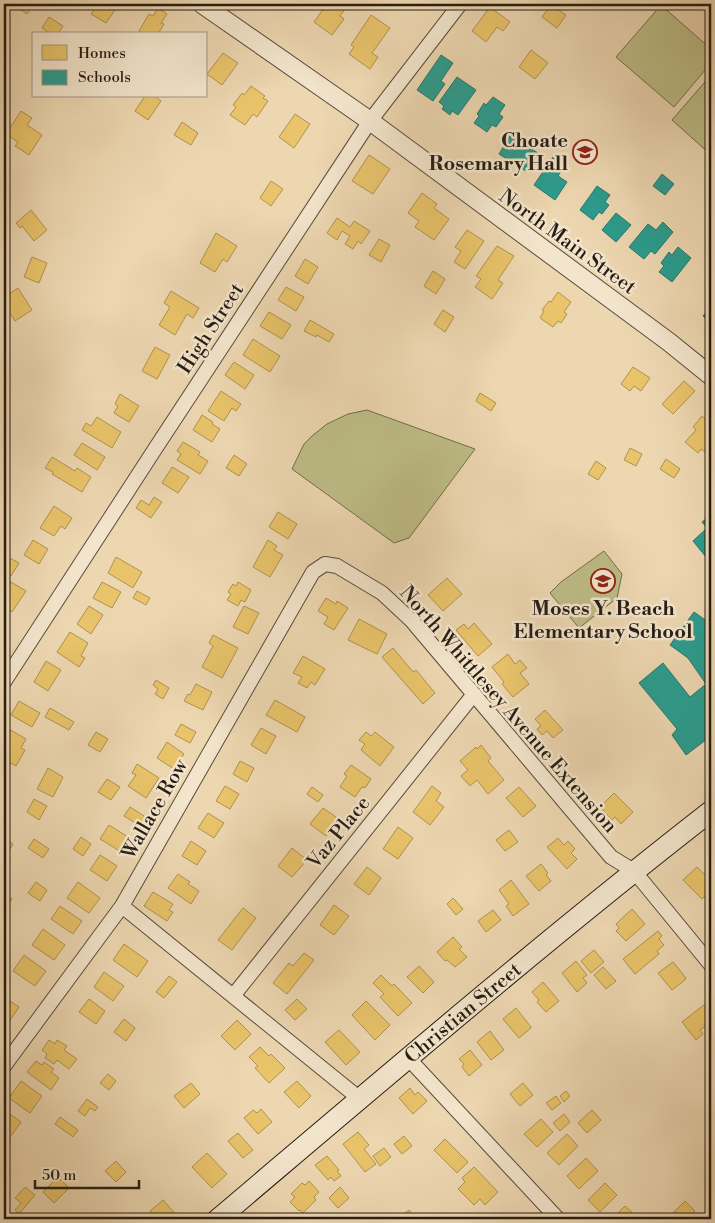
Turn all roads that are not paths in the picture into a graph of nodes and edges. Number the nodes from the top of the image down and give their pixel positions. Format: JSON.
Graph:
{"nodes":[{"id":1,"x":202,"y":4,"type":"edge"},
{"id":2,"x":460,"y":4,"type":"edge"},
{"id":3,"x":370,"y":121,"type":"junction"},
{"id":4,"x":711,"y":376,"type":"edge"},
{"id":5,"x":325,"y":564,"type":"joint"},
{"id":6,"x":4,"y":682,"type":"edge"},
{"id":7,"x":474,"y":694,"type":"junction"},
{"id":8,"x":711,"y":812,"type":"edge"},
{"id":9,"x":634,"y":871,"type":"junction"},
{"id":10,"x":122,"y":906,"type":"junction"},
{"id":11,"x":711,"y":965,"type":"edge"},
{"id":12,"x":232,"y":996,"type":"junction"},
{"id":13,"x":408,"y":1058,"type":"junction"},
{"id":14,"x":4,"y":1066,"type":"edge"},
{"id":15,"x":360,"y":1099,"type":"junction"},
{"id":16,"x":218,"y":1219,"type":"edge"},
{"id":17,"x":558,"y":1219,"type":"edge"}],
"edges":[{"from":1,"to":3,"type":"street","name":"North Main Street"},
{"from":2,"to":3,"type":"street","name":"High Street"},
{"from":3,"to":4,"type":"street","name":"North Main Street"},
{"from":3,"to":6,"type":"street","name":"High Street"},
{"from":5,"to":7,"type":"street","name":"North Whittlesey Avenue Extension"},
{"from":5,"to":10,"type":"street","name":"Wallace Row"},
{"from":7,"to":9,"type":"street","name":"North Whittlesey Avenue Extension"},
{"from":7,"to":12,"type":"street","name":"Vaz Place"},
{"from":8,"to":9,"type":"main road","name":"Christian Street"},
{"from":9,"to":11,"type":"street","name":"North Whittlesey Avenue Extension"},
{"from":9,"to":13,"type":"main road","name":"Christian Street"},
{"from":10,"to":12,"type":"street"},
{"from":10,"to":14,"type":"street","name":"Wallace Row"},
{"from":12,"to":15,"type":"street"},
{"from":13,"to":15,"type":"main road","name":"Christian Street"},
{"from":13,"to":17,"type":"street"},
{"from":15,"to":16,"type":"main road","name":"Christian Street"}]}
